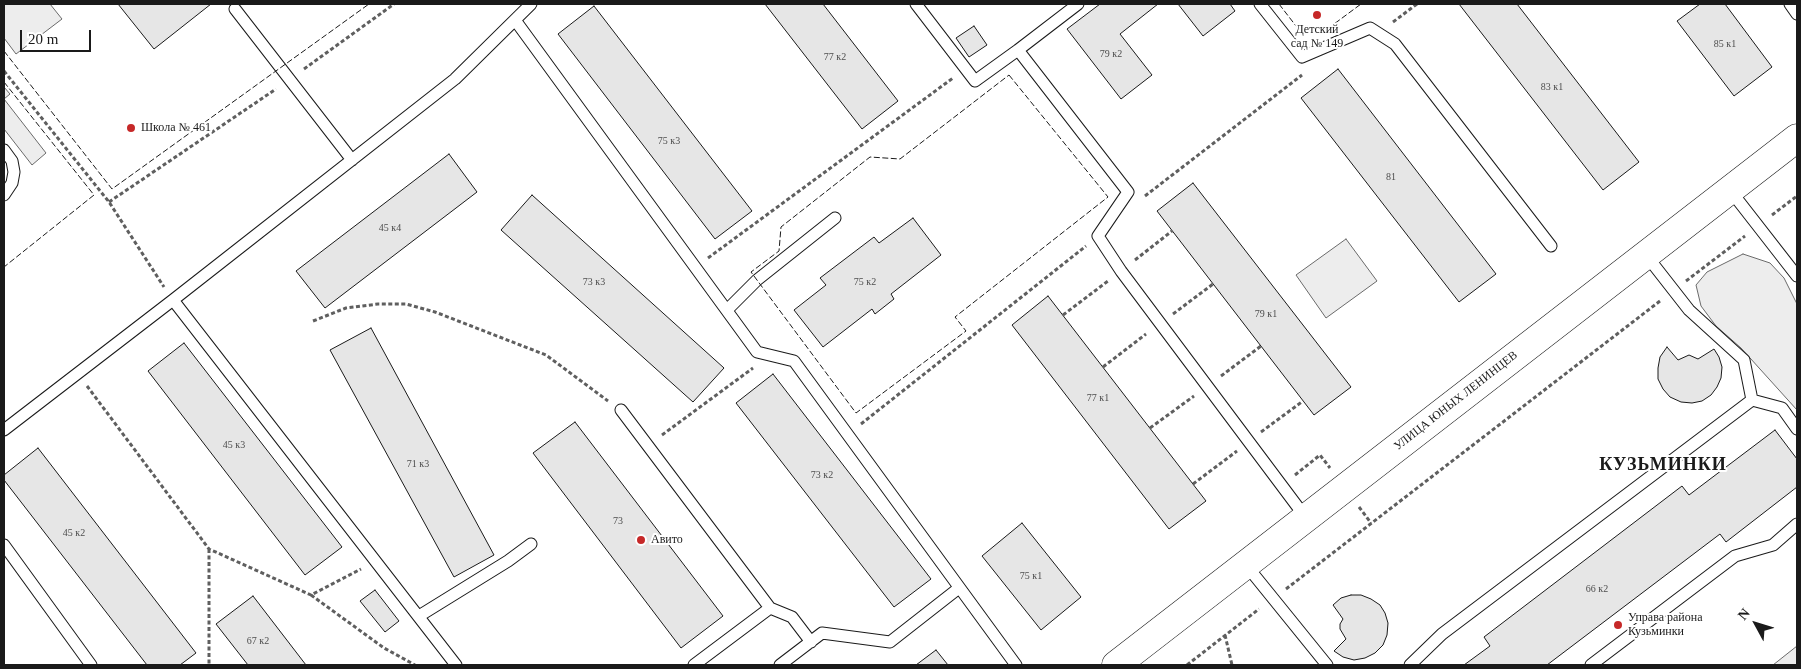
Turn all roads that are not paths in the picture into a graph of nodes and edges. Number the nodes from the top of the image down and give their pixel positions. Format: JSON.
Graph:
{"nodes":[{"id":1,"x":531,"y":4,"type":"edge"},
{"id":2,"x":916,"y":4,"type":"edge"},
{"id":3,"x":1078,"y":4,"type":"edge"},
{"id":4,"x":1260,"y":4,"type":"edge"},
{"id":5,"x":1790,"y":4,"type":"edge"},
{"id":6,"x":235,"y":9,"type":"dead end"},
{"id":7,"x":1797,"y":14,"type":"edge"},
{"id":8,"x":515,"y":20,"type":"junction"},
{"id":9,"x":1018,"y":50,"type":"junction"},
{"id":10,"x":1797,"y":138,"type":"edge"},
{"id":11,"x":4,"y":150,"type":"edge"},
{"id":12,"x":352,"y":160,"type":"junction"},
{"id":13,"x":1730,"y":190,"type":"junction"},
{"id":14,"x":4,"y":195,"type":"edge"},
{"id":15,"x":835,"y":218,"type":"dead end"},
{"id":16,"x":1551,"y":246,"type":"dead end"},
{"id":17,"x":1646,"y":254,"type":"junction"},
{"id":18,"x":1797,"y":276,"type":"edge"},
{"id":19,"x":173,"y":300,"type":"junction"},
{"id":20,"x":727,"y":310,"type":"junction"},
{"id":21,"x":1752,"y":400,"type":"junction"},
{"id":22,"x":621,"y":410,"type":"road end"},
{"id":23,"x":1797,"y":429,"type":"edge"},
{"id":24,"x":4,"y":430,"type":"edge"},
{"id":25,"x":1306,"y":518,"type":"junction"},
{"id":26,"x":1797,"y":524,"type":"edge"},
{"id":27,"x":531,"y":544,"type":"dead end"},
{"id":28,"x":4,"y":545,"type":"edge"},
{"id":29,"x":1246,"y":565,"type":"junction"},
{"id":30,"x":960,"y":588,"type":"junction"},
{"id":31,"x":770,"y":608,"type":"junction"},
{"id":32,"x":418,"y":616,"type":"junction"},
{"id":33,"x":811,"y":642,"type":"junction"},
{"id":34,"x":91,"y":665,"type":"edge"},
{"id":35,"x":456,"y":665,"type":"edge"},
{"id":36,"x":694,"y":665,"type":"edge"},
{"id":37,"x":780,"y":665,"type":"edge"},
{"id":38,"x":1016,"y":665,"type":"edge"},
{"id":39,"x":1116,"y":665,"type":"edge"},
{"id":40,"x":1327,"y":665,"type":"edge"},
{"id":41,"x":1410,"y":665,"type":"edge"},
{"id":42,"x":1590,"y":665,"type":"edge"}],
"edges":[{"from":1,"to":8,"type":"lane"},
{"from":2,"to":9,"type":"lane"},
{"from":3,"to":9,"type":"lane"},
{"from":4,"to":16,"type":"lane"},
{"from":5,"to":7,"type":"lane"},
{"from":6,"to":12,"type":"lane"},
{"from":8,"to":12,"type":"lane"},
{"from":8,"to":20,"type":"lane"},
{"from":9,"to":25,"type":"lane"},
{"from":10,"to":13,"type":"main road","name":"УЛИЦА ЮНЫХ ЛЕНИНЦЕВ"},
{"from":11,"to":14,"type":"lane"},
{"from":12,"to":19,"type":"lane"},
{"from":13,"to":17,"type":"main road","name":"УЛИЦА ЮНЫХ ЛЕНИНЦЕВ"},
{"from":13,"to":18,"type":"lane"},
{"from":15,"to":20,"type":"lane"},
{"from":17,"to":21,"type":"lane"},
{"from":17,"to":25,"type":"main road","name":"УЛИЦА ЮНЫХ ЛЕНИНЦЕВ"},
{"from":19,"to":24,"type":"lane"},
{"from":19,"to":32,"type":"lane"},
{"from":20,"to":30,"type":"lane"},
{"from":21,"to":23,"type":"lane"},
{"from":21,"to":41,"type":"lane"},
{"from":22,"to":31,"type":"lane"},
{"from":25,"to":29,"type":"main road","name":"УЛИЦА ЮНЫХ ЛЕНИНЦЕВ"},
{"from":26,"to":42,"type":"lane"},
{"from":27,"to":32,"type":"lane"},
{"from":28,"to":34,"type":"lane"},
{"from":29,"to":39,"type":"main road","name":"УЛИЦА ЮНЫХ ЛЕНИНЦЕВ"},
{"from":29,"to":40,"type":"lane"},
{"from":30,"to":33,"type":"lane"},
{"from":30,"to":38,"type":"lane"},
{"from":31,"to":33,"type":"lane"},
{"from":31,"to":36,"type":"lane"},
{"from":32,"to":35,"type":"lane"},
{"from":33,"to":37,"type":"lane"}]}
